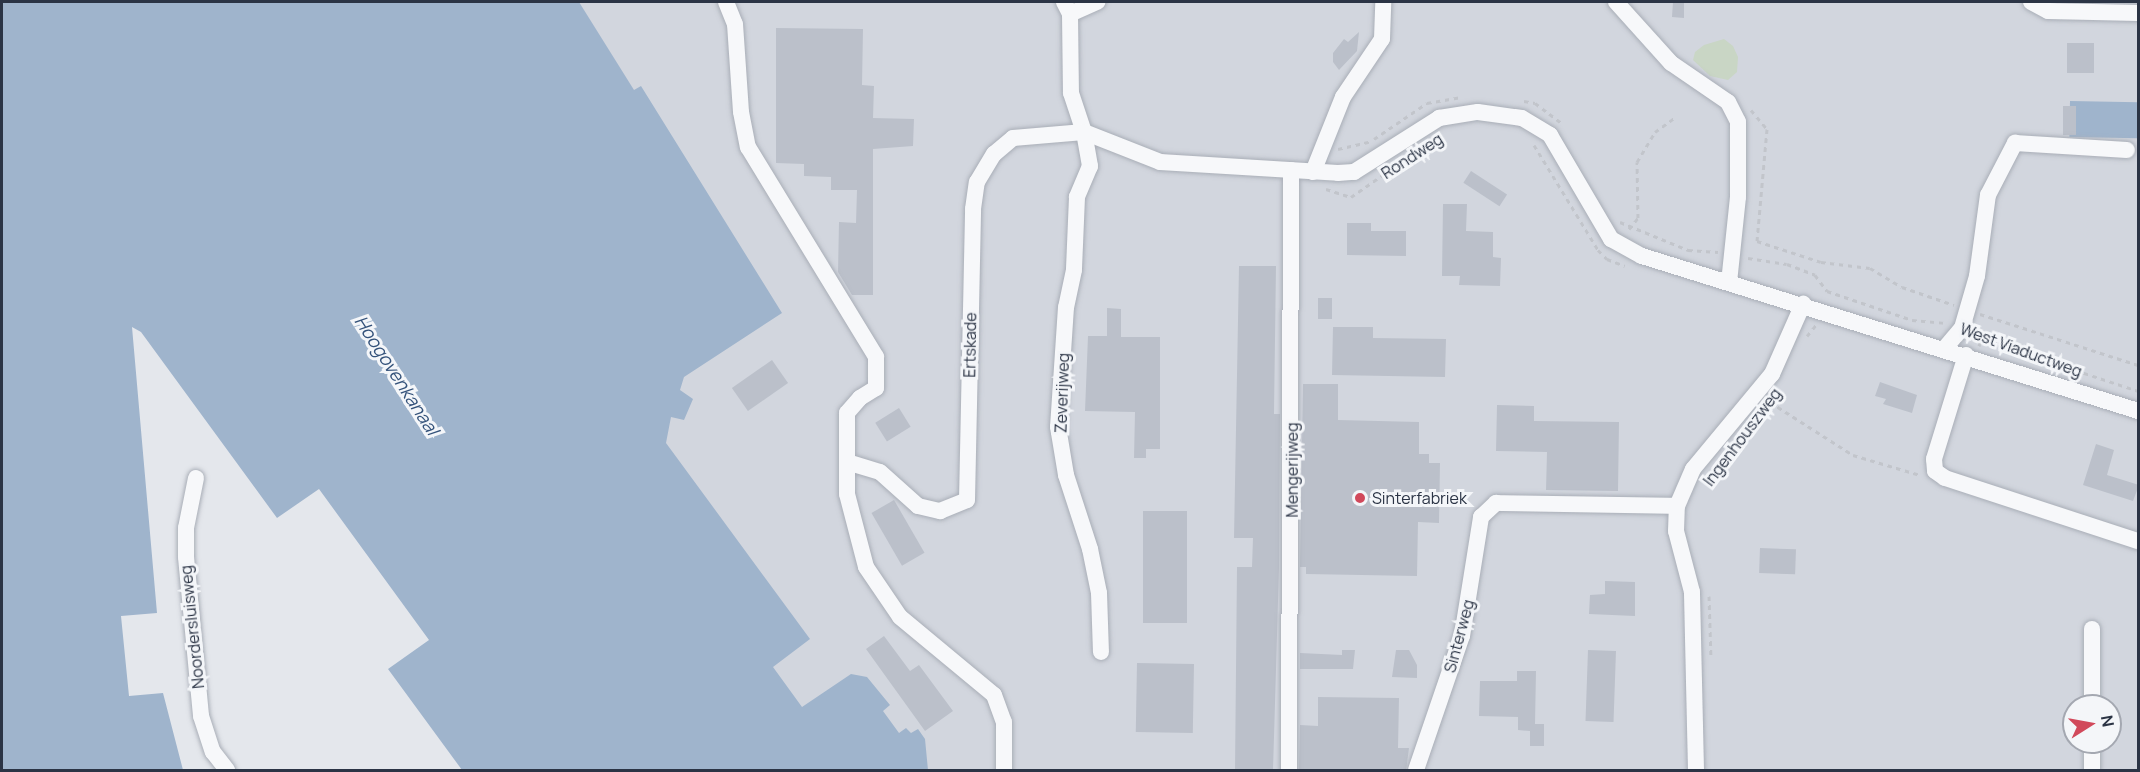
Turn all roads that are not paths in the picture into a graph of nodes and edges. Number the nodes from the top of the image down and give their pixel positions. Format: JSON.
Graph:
{"nodes":[{"id":1,"x":726,"y":2,"type":"edge"},
{"id":2,"x":1097,"y":2,"type":"edge"},
{"id":3,"x":1383,"y":2,"type":"edge"},
{"id":4,"x":1616,"y":2,"type":"edge"},
{"id":5,"x":2031,"y":2,"type":"edge"},
{"id":6,"x":1067,"y":8,"type":"edge"},
{"id":7,"x":2139,"y":13,"type":"edge"},
{"id":8,"x":1522,"y":118,"type":"joint"},
{"id":9,"x":1084,"y":132,"type":"junction"},
{"id":10,"x":2127,"y":150,"type":"dead end"},
{"id":11,"x":1291,"y":170,"type":"junction"},
{"id":12,"x":1313,"y":172,"type":"junction"},
{"id":13,"x":1729,"y":282,"type":"junction"},
{"id":14,"x":1803,"y":304,"type":"junction"},
{"id":15,"x":1945,"y":348,"type":"junction"},
{"id":16,"x":1966,"y":355,"type":"junction"},
{"id":17,"x":2139,"y":411,"type":"edge"},
{"id":18,"x":847,"y":462,"type":"junction"},
{"id":19,"x":196,"y":478,"type":"dead end"},
{"id":20,"x":1677,"y":506,"type":"junction"},
{"id":21,"x":2139,"y":541,"type":"edge"},
{"id":22,"x":2092,"y":629,"type":"dead end"},
{"id":23,"x":1101,"y":652,"type":"dead end"},
{"id":24,"x":2092,"y":694,"type":"edge"},
{"id":25,"x":2092,"y":754,"type":"edge"},
{"id":26,"x":226,"y":771,"type":"edge"},
{"id":27,"x":1004,"y":771,"type":"edge"},
{"id":28,"x":1289,"y":771,"type":"edge"},
{"id":29,"x":1416,"y":771,"type":"edge"},
{"id":30,"x":1696,"y":771,"type":"edge"},
{"id":31,"x":2092,"y":771,"type":"edge"}],
"edges":[{"from":1,"to":18,"type":"street"},
{"from":2,"to":6,"type":"street"},
{"from":3,"to":12,"type":"street"},
{"from":4,"to":13,"type":"street"},
{"from":5,"to":7,"type":"street"},
{"from":6,"to":9,"type":"street","name":"Zeverijweg"},
{"from":8,"to":12,"type":"street","name":"Rondweg"},
{"from":8,"to":13,"type":"street","name":"West Viaductweg"},
{"from":9,"to":11,"type":"street","name":"Rondweg"},
{"from":9,"to":18,"type":"street","name":"Ertskade"},
{"from":9,"to":23,"type":"street","name":"Zeverijweg"},
{"from":10,"to":15,"type":"street"},
{"from":11,"to":12,"type":"street","name":"Rondweg"},
{"from":11,"to":28,"type":"street","name":"Mengerijweg"},
{"from":13,"to":14,"type":"street","name":"West Viaductweg"},
{"from":14,"to":15,"type":"street","name":"West Viaductweg"},
{"from":14,"to":20,"type":"street","name":"Ingenhouszweg"},
{"from":15,"to":16,"type":"street","name":"West Viaductweg"},
{"from":16,"to":17,"type":"street","name":"West Viaductweg"},
{"from":16,"to":21,"type":"street"},
{"from":18,"to":27,"type":"street"},
{"from":19,"to":26,"type":"street","name":"Noordersluisweg"},
{"from":20,"to":29,"type":"street","name":"Sinterweg"},
{"from":20,"to":30,"type":"street","name":"Ingenhouszweg"},
{"from":22,"to":24,"type":"street"},
{"from":25,"to":31,"type":"street"}]}
